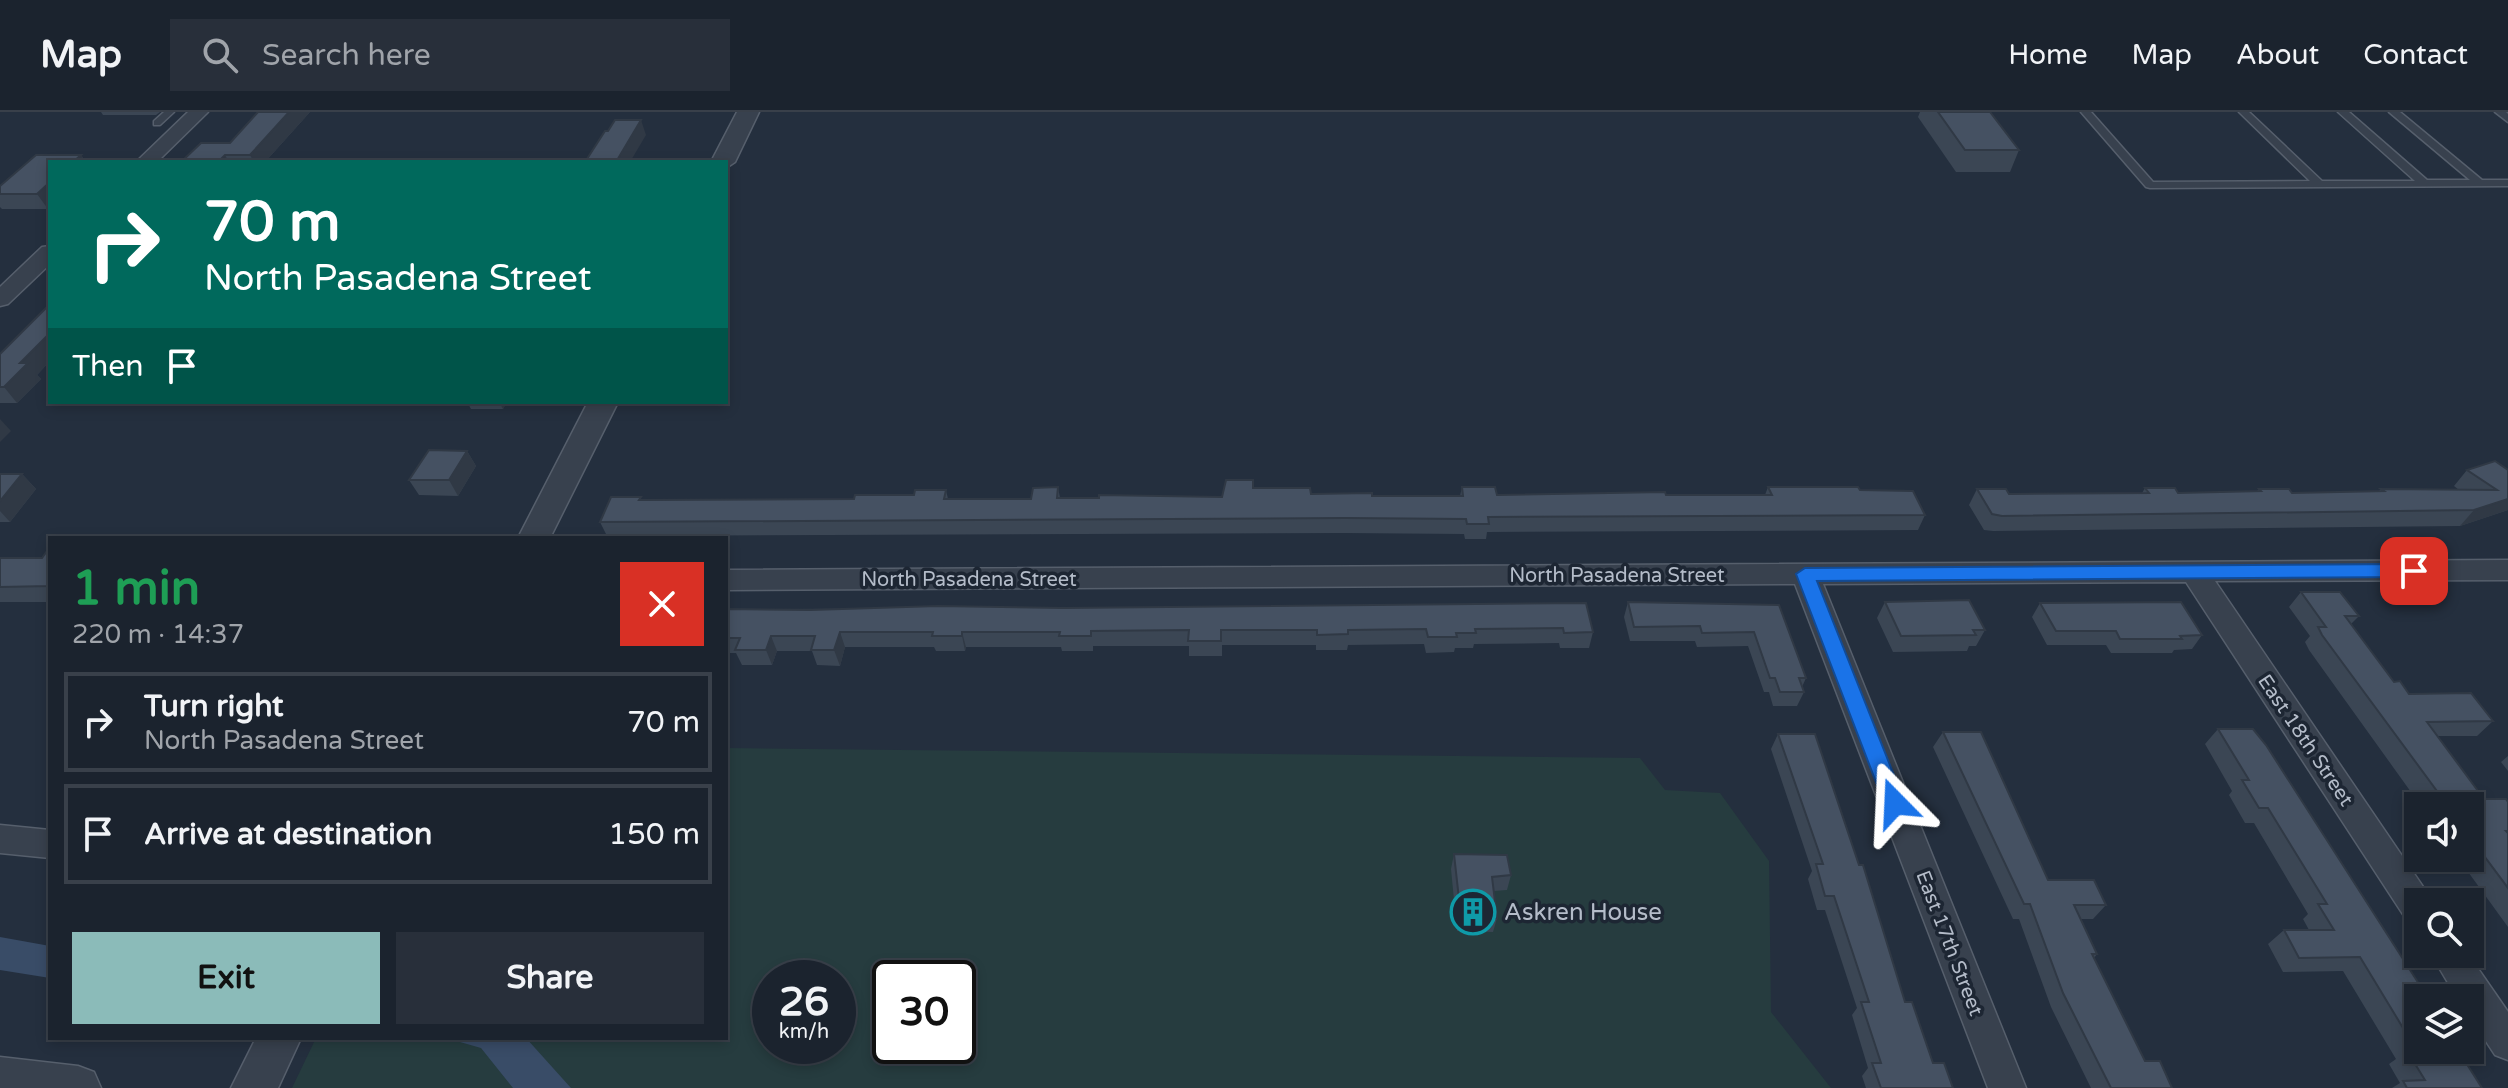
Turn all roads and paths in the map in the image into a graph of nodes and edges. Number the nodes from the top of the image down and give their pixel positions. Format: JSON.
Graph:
{"nodes":[{"id":1,"x":169,"y":112,"type":"edge"},
{"id":2,"x":199,"y":112,"type":"edge"},
{"id":3,"x":748,"y":112,"type":"edge"},
{"id":4,"x":2086,"y":112,"type":"edge"},
{"id":5,"x":2244,"y":112,"type":"edge"},
{"id":6,"x":2343,"y":112,"type":"edge"},
{"id":7,"x":2394,"y":112,"type":"edge"},
{"id":8,"x":2500,"y":112,"type":"edge"},
{"id":9,"x":2508,"y":119,"type":"edge"},
{"id":10,"x":157,"y":123,"type":"dead end"},
{"id":11,"x":148,"y":160,"type":"edge"},
{"id":12,"x":724,"y":160,"type":"edge"},
{"id":13,"x":2479,"y":183,"type":"junction"},
{"id":14,"x":2508,"y":183,"type":"edge"},
{"id":15,"x":2319,"y":184,"type":"junction"},
{"id":16,"x":2425,"y":184,"type":"junction"},
{"id":17,"x":48,"y":254,"type":"edge"},
{"id":18,"x":0,"y":299,"type":"edge"},
{"id":19,"x":602,"y":404,"type":"edge"},
{"id":20,"x":535,"y":536,"type":"edge"},
{"id":21,"x":2508,"y":570,"type":"edge"},
{"id":22,"x":2194,"y":572,"type":"junction"},
{"id":23,"x":1805,"y":574,"type":"junction"},
{"id":24,"x":728,"y":580,"type":"edge"},
{"id":25,"x":0,"y":839,"type":"edge"},
{"id":26,"x":48,"y":844,"type":"edge"},
{"id":27,"x":2405,"y":888,"type":"edge"},
{"id":28,"x":2457,"y":968,"type":"edge"},
{"id":29,"x":278,"y":1040,"type":"edge"},
{"id":30,"x":2508,"y":1043,"type":"edge"},
{"id":31,"x":0,"y":1079,"type":"edge"},
{"id":32,"x":78,"y":1088,"type":"edge"},
{"id":33,"x":254,"y":1088,"type":"edge"},
{"id":34,"x":2007,"y":1088,"type":"edge"}],
"edges":[{"from":1,"to":10,"type":"lane"},
{"from":2,"to":11,"type":"street"},
{"from":3,"to":12,"type":"street"},
{"from":4,"to":15,"type":"lane"},
{"from":5,"to":15,"type":"lane"},
{"from":6,"to":16,"type":"lane"},
{"from":7,"to":13,"type":"lane"},
{"from":8,"to":9,"type":"lane"},
{"from":13,"to":14,"type":"lane"},
{"from":13,"to":16,"type":"lane"},
{"from":15,"to":16,"type":"lane"},
{"from":17,"to":18,"type":"street"},
{"from":19,"to":20,"type":"street"},
{"from":21,"to":22,"type":"street","name":"North Pasadena Street"},
{"from":22,"to":23,"type":"street","name":"North Pasadena Street"},
{"from":22,"to":27,"type":"street","name":"East 18th Street"},
{"from":23,"to":24,"type":"street","name":"North Pasadena Street"},
{"from":23,"to":34,"type":"street","name":"East 17th Street"},
{"from":25,"to":26,"type":"street"},
{"from":28,"to":30,"type":"street"},
{"from":29,"to":33,"type":"street"},
{"from":31,"to":32,"type":"street"}]}
